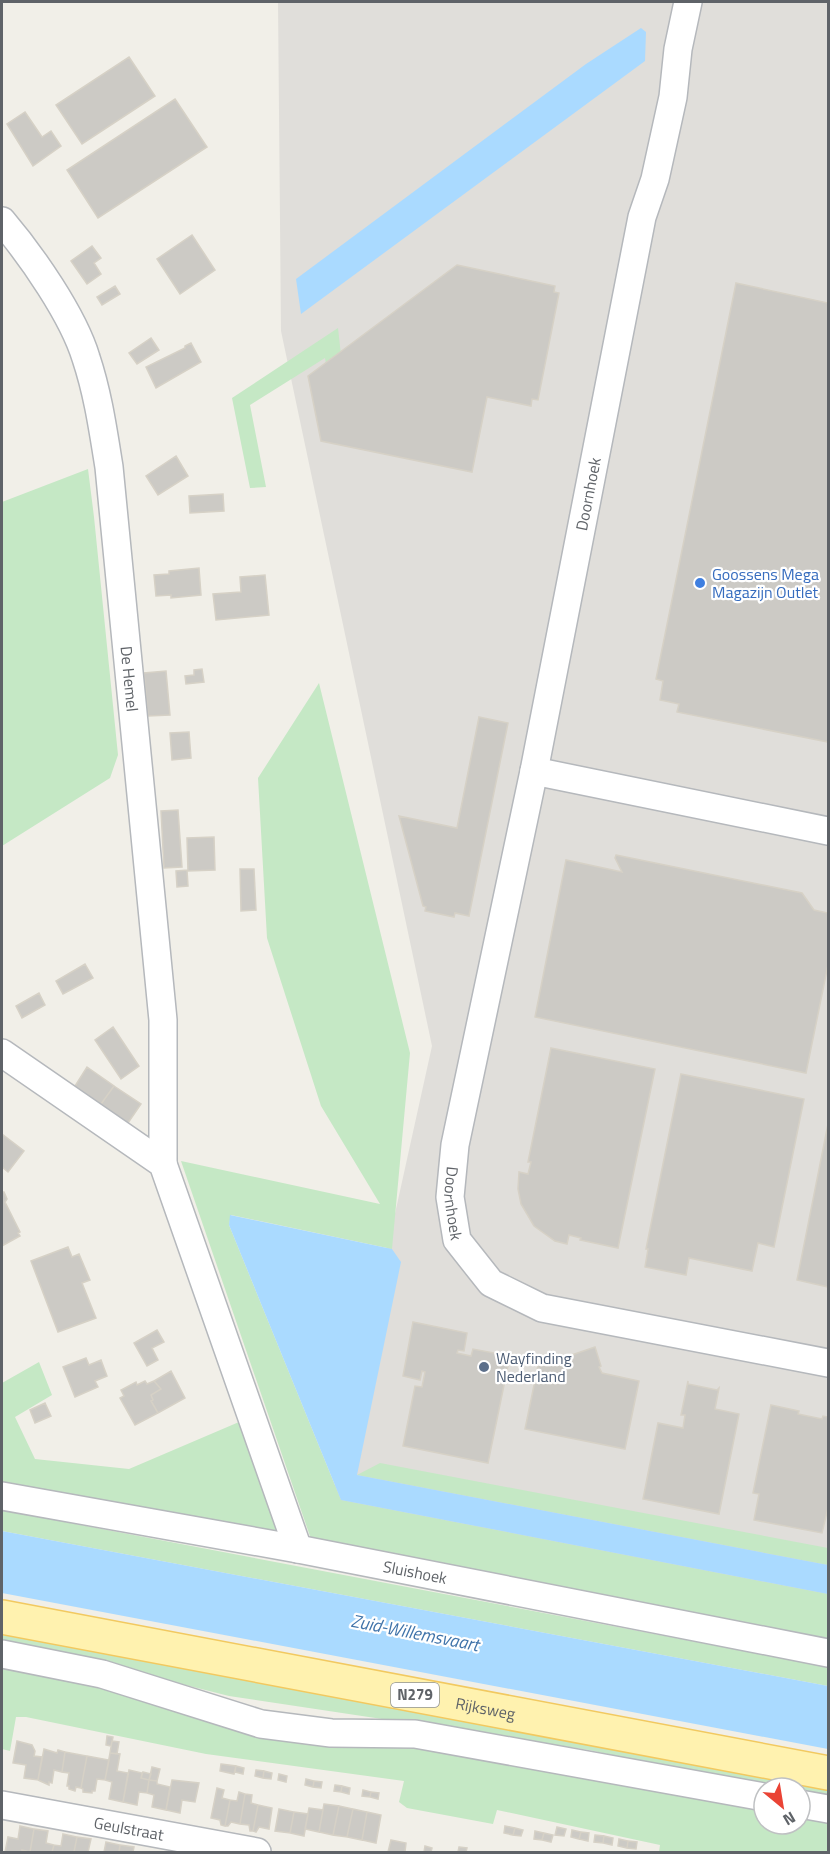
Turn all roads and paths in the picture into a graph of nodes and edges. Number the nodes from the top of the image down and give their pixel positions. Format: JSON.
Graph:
{"nodes":[{"id":1,"x":688,"y":2,"type":"edge"},
{"id":2,"x":2,"y":221,"type":"edge"},
{"id":3,"x":534,"y":771,"type":"junction"},
{"id":4,"x":828,"y":831,"type":"edge"},
{"id":5,"x":2,"y":1053,"type":"edge"},
{"id":6,"x":163,"y":1164,"type":"junction"},
{"id":7,"x":828,"y":1363,"type":"edge"},
{"id":8,"x":2,"y":1496,"type":"edge"},
{"id":9,"x":298,"y":1549,"type":"junction"},
{"id":10,"x":2,"y":1617,"type":"edge"},
{"id":11,"x":828,"y":1653,"type":"edge"},
{"id":12,"x":2,"y":1654,"type":"edge"},
{"id":13,"x":828,"y":1773,"type":"edge"},
{"id":14,"x":752,"y":1795,"type":"edge"},
{"id":15,"x":2,"y":1805,"type":"edge"},
{"id":16,"x":812,"y":1806,"type":"edge"},
{"id":17,"x":828,"y":1809,"type":"edge"},
{"id":18,"x":257,"y":1852,"type":"edge"}],
"edges":[{"from":1,"to":3,"type":"street","name":"Doornhoek"},
{"from":2,"to":6,"type":"street","name":"De Hemel"},
{"from":3,"to":4,"type":"street"},
{"from":3,"to":7,"type":"street","name":"Doornhoek"},
{"from":5,"to":6,"type":"street"},
{"from":6,"to":9,"type":"street"},
{"from":8,"to":9,"type":"street","name":"Sluishoek"},
{"from":9,"to":11,"type":"street","name":"Sluishoek"},
{"from":10,"to":13,"type":"main road","name":"Rijksweg","number":"N279"},
{"from":12,"to":14,"type":"street"},
{"from":15,"to":18,"type":"street","name":"Geulstraat"},
{"from":16,"to":17,"type":"street"}]}
